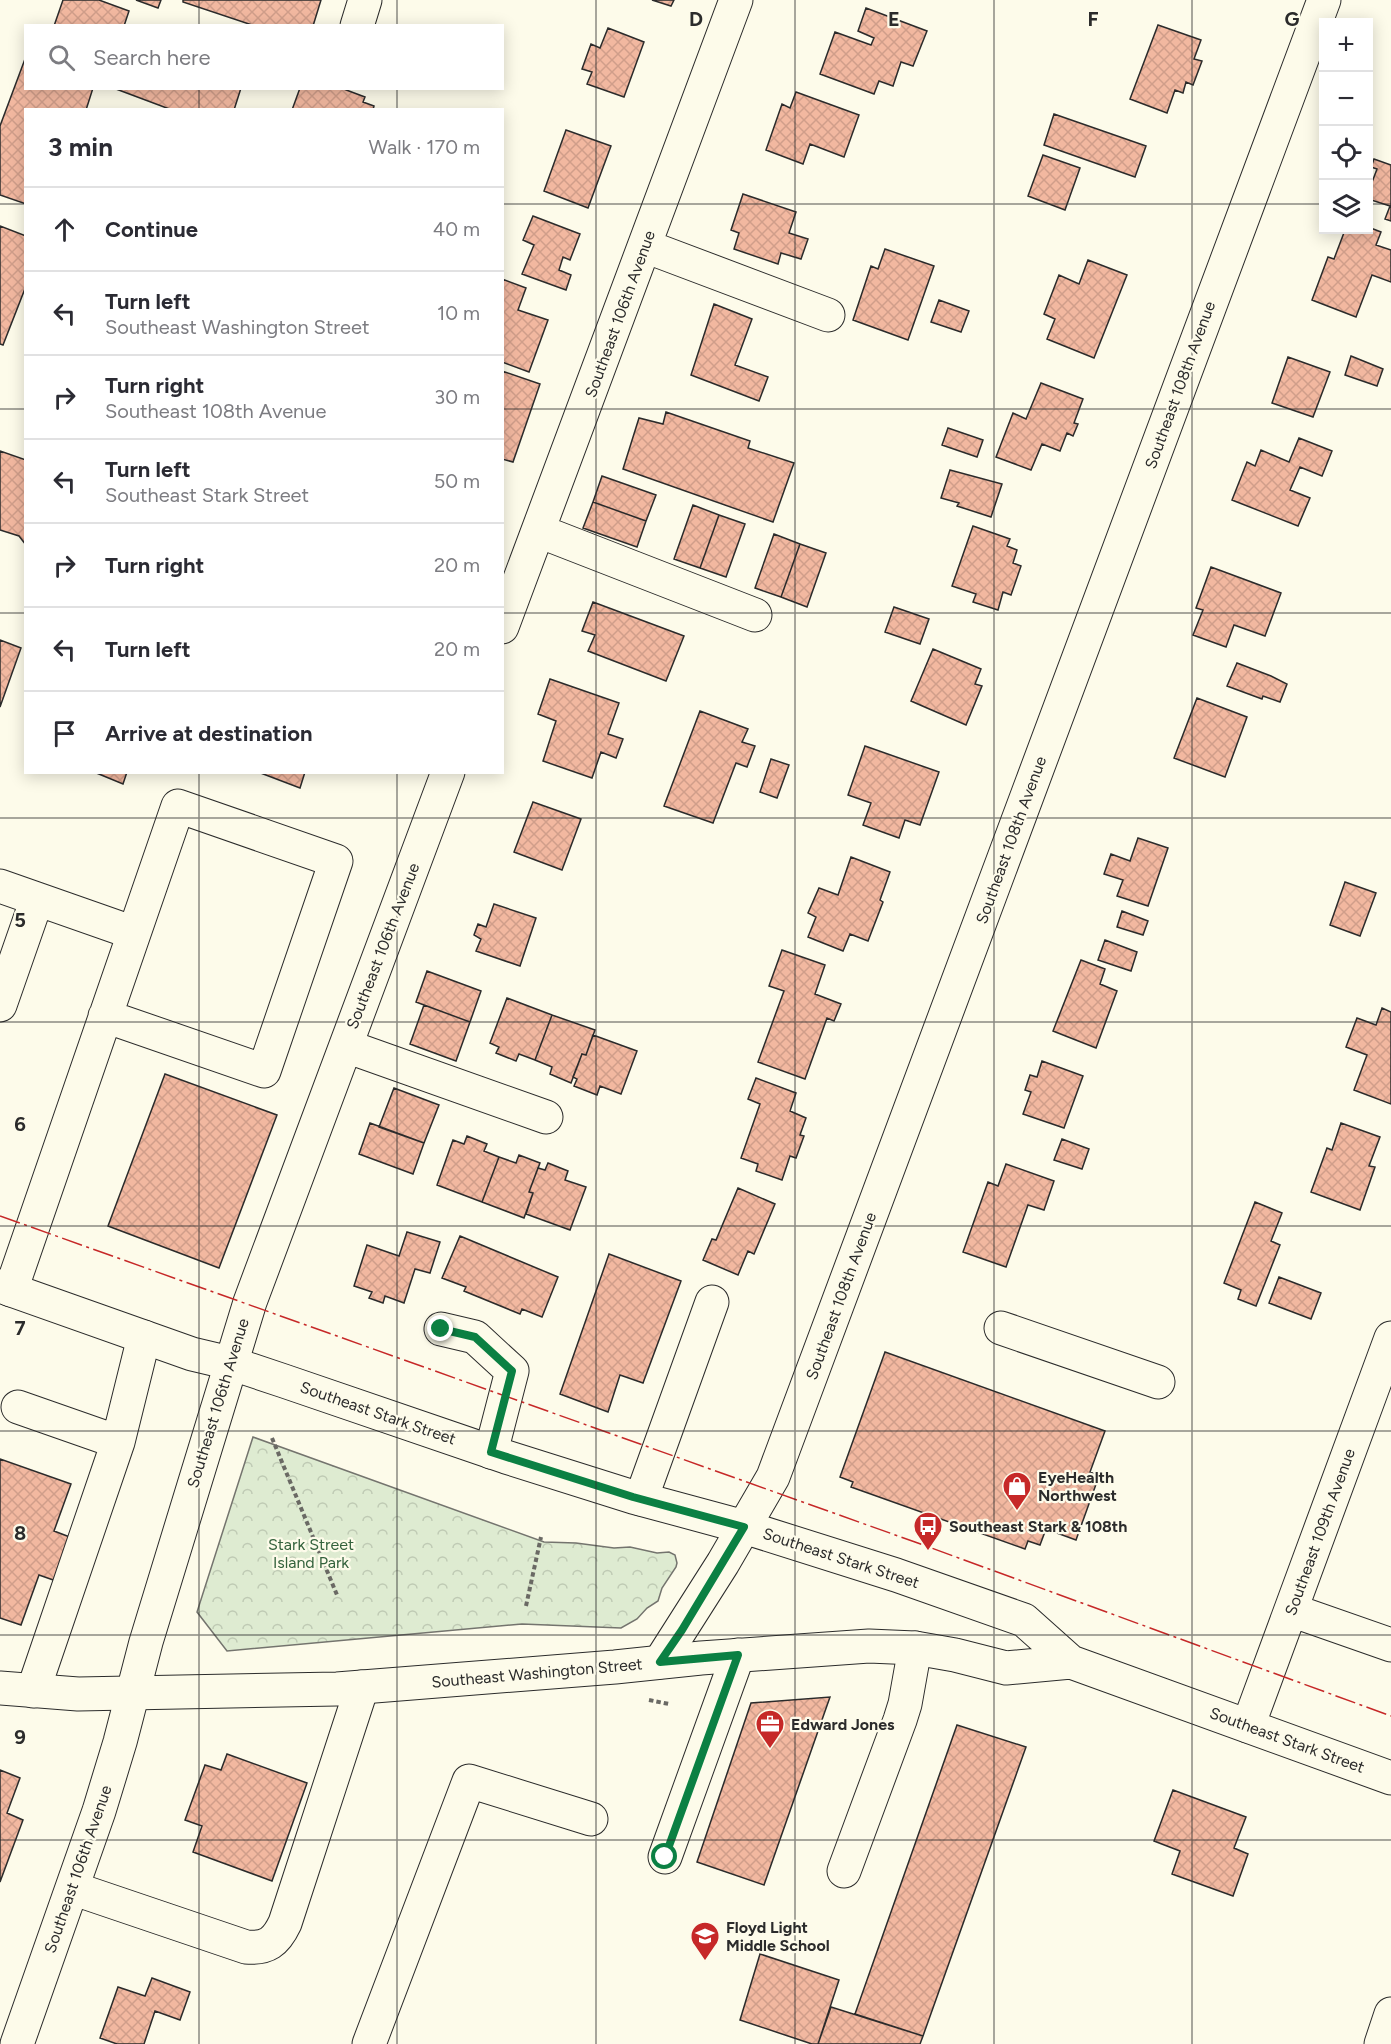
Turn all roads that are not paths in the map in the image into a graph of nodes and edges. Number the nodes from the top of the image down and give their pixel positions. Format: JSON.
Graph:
{"nodes":[{"id":1,"x":365,"y":0,"type":"edge"},
{"id":2,"x":736,"y":0,"type":"edge"},
{"id":3,"x":1324,"y":0,"type":"edge"},
{"id":4,"x":358,"y":24,"type":"edge"},
{"id":5,"x":645,"y":246,"type":"junction"},
{"id":6,"x":828,"y":315,"type":"dead end"},
{"id":7,"x":539,"y":531,"type":"junction"},
{"id":8,"x":755,"y":615,"type":"dead end"},
{"id":9,"x":504,"y":622,"type":"edge"},
{"id":10,"x":447,"y":774,"type":"edge"},
{"id":11,"x":0,"y":886,"type":"edge"},
{"id":12,"x":37,"y":899,"type":"junction"},
{"id":13,"x":134,"y":933,"type":"junction"},
{"id":14,"x":0,"y":1005,"type":"edge"},
{"id":15,"x":105,"y":1016,"type":"junction"},
{"id":16,"x":346,"y":1046,"type":"junction"},
{"id":17,"x":546,"y":1117,"type":"dead end"},
{"id":18,"x":5,"y":1288,"type":"edge"},
{"id":19,"x":712,"y":1302,"type":"dead end"},
{"id":20,"x":1000,"y":1328,"type":"dead end"},
{"id":21,"x":441,"y":1329,"type":"dead end"},
{"id":22,"x":144,"y":1337,"type":"junction"},
{"id":23,"x":1391,"y":1338,"type":"edge"},
{"id":24,"x":230,"y":1363,"type":"junction"},
{"id":25,"x":1158,"y":1382,"type":"dead end"},
{"id":26,"x":18,"y":1407,"type":"dead end"},
{"id":27,"x":118,"y":1442,"type":"junction"},
{"id":28,"x":491,"y":1452,"type":"junction"},
{"id":29,"x":641,"y":1499,"type":"junction"},
{"id":30,"x":744,"y":1527,"type":"junction"},
{"id":31,"x":1291,"y":1611,"type":"junction"},
{"id":32,"x":1391,"y":1644,"type":"edge"},
{"id":33,"x":915,"y":1648,"type":"junction"},
{"id":34,"x":738,"y":1655,"type":"junction"},
{"id":35,"x":660,"y":1662,"type":"junction"},
{"id":36,"x":1071,"y":1662,"type":"junction"},
{"id":37,"x":362,"y":1687,"type":"junction"},
{"id":38,"x":0,"y":1688,"type":"edge"},
{"id":39,"x":33,"y":1691,"type":"junction"},
{"id":40,"x":132,"y":1693,"type":"junction"},
{"id":41,"x":1248,"y":1726,"type":"junction"},
{"id":42,"x":1391,"y":1778,"type":"edge"},
{"id":43,"x":591,"y":1819,"type":"dead end"},
{"id":44,"x":665,"y":1857,"type":"dead end"},
{"id":45,"x":844,"y":1871,"type":"dead end"},
{"id":46,"x":72,"y":1888,"type":"junction"},
{"id":47,"x":1391,"y":2014,"type":"edge"},
{"id":48,"x":17,"y":2044,"type":"edge"},
{"id":49,"x":369,"y":2044,"type":"edge"},
{"id":50,"x":1381,"y":2044,"type":"edge"}],
"edges":[{"from":1,"to":4,"type":"street"},
{"from":2,"to":5,"type":"street","name":"Southeast 106th Avenue"},
{"from":3,"to":30,"type":"street","name":"Southeast 108th Avenue"},
{"from":5,"to":6,"type":"street"},
{"from":5,"to":7,"type":"street","name":"Southeast 106th Avenue"},
{"from":7,"to":8,"type":"street"},
{"from":7,"to":9,"type":"street","name":"Southeast 106th Avenue"},
{"from":10,"to":16,"type":"street","name":"Southeast 106th Avenue"},
{"from":11,"to":12,"type":"street"},
{"from":12,"to":13,"type":"street"},
{"from":12,"to":14,"type":"street"},
{"from":13,"to":15,"type":"street"},
{"from":13,"to":15,"type":"street"},
{"from":15,"to":18,"type":"street"},
{"from":16,"to":17,"type":"street"},
{"from":16,"to":24,"type":"street","name":"Southeast 106th Avenue"},
{"from":18,"to":22,"type":"street","name":"Southeast Stark Street"},
{"from":19,"to":29,"type":"street"},
{"from":20,"to":25,"type":"street"},
{"from":21,"to":28,"type":"street"},
{"from":22,"to":24,"type":"street","name":"Southeast Stark Street"},
{"from":22,"to":27,"type":"street"},
{"from":23,"to":31,"type":"street","name":"Southeast 109th Avenue"},
{"from":24,"to":28,"type":"street","name":"Southeast Stark Street"},
{"from":24,"to":40,"type":"street","name":"Southeast 106th Avenue"},
{"from":26,"to":27,"type":"street"},
{"from":27,"to":39,"type":"street"},
{"from":28,"to":29,"type":"street","name":"Southeast Stark Street"},
{"from":29,"to":30,"type":"street","name":"Southeast Stark Street"},
{"from":30,"to":35,"type":"street","name":"Southeast 108th Avenue"},
{"from":30,"to":36,"type":"street","name":"Southeast Stark Street"},
{"from":31,"to":32,"type":"street"},
{"from":31,"to":41,"type":"street","name":"Southeast 109th Avenue"},
{"from":33,"to":34,"type":"street","name":"Southeast Washington Street"},
{"from":33,"to":36,"type":"street","name":"Southeast Washington Street"},
{"from":33,"to":45,"type":"street"},
{"from":34,"to":35,"type":"street","name":"Southeast Washington Street"},
{"from":34,"to":44,"type":"street"},
{"from":35,"to":37,"type":"street","name":"Southeast Washington Street"},
{"from":36,"to":41,"type":"street","name":"Southeast Stark Street"},
{"from":37,"to":40,"type":"street","name":"Southeast Washington Street"},
{"from":37,"to":46,"type":"street"},
{"from":38,"to":39,"type":"street","name":"Southeast Washington Street"},
{"from":39,"to":40,"type":"street","name":"Southeast Washington Street"},
{"from":40,"to":46,"type":"street","name":"Southeast 106th Avenue"},
{"from":41,"to":42,"type":"street","name":"Southeast Stark Street"},
{"from":43,"to":49,"type":"street"},
{"from":46,"to":48,"type":"street","name":"Southeast 106th Avenue"},
{"from":47,"to":50,"type":"street"}]}
